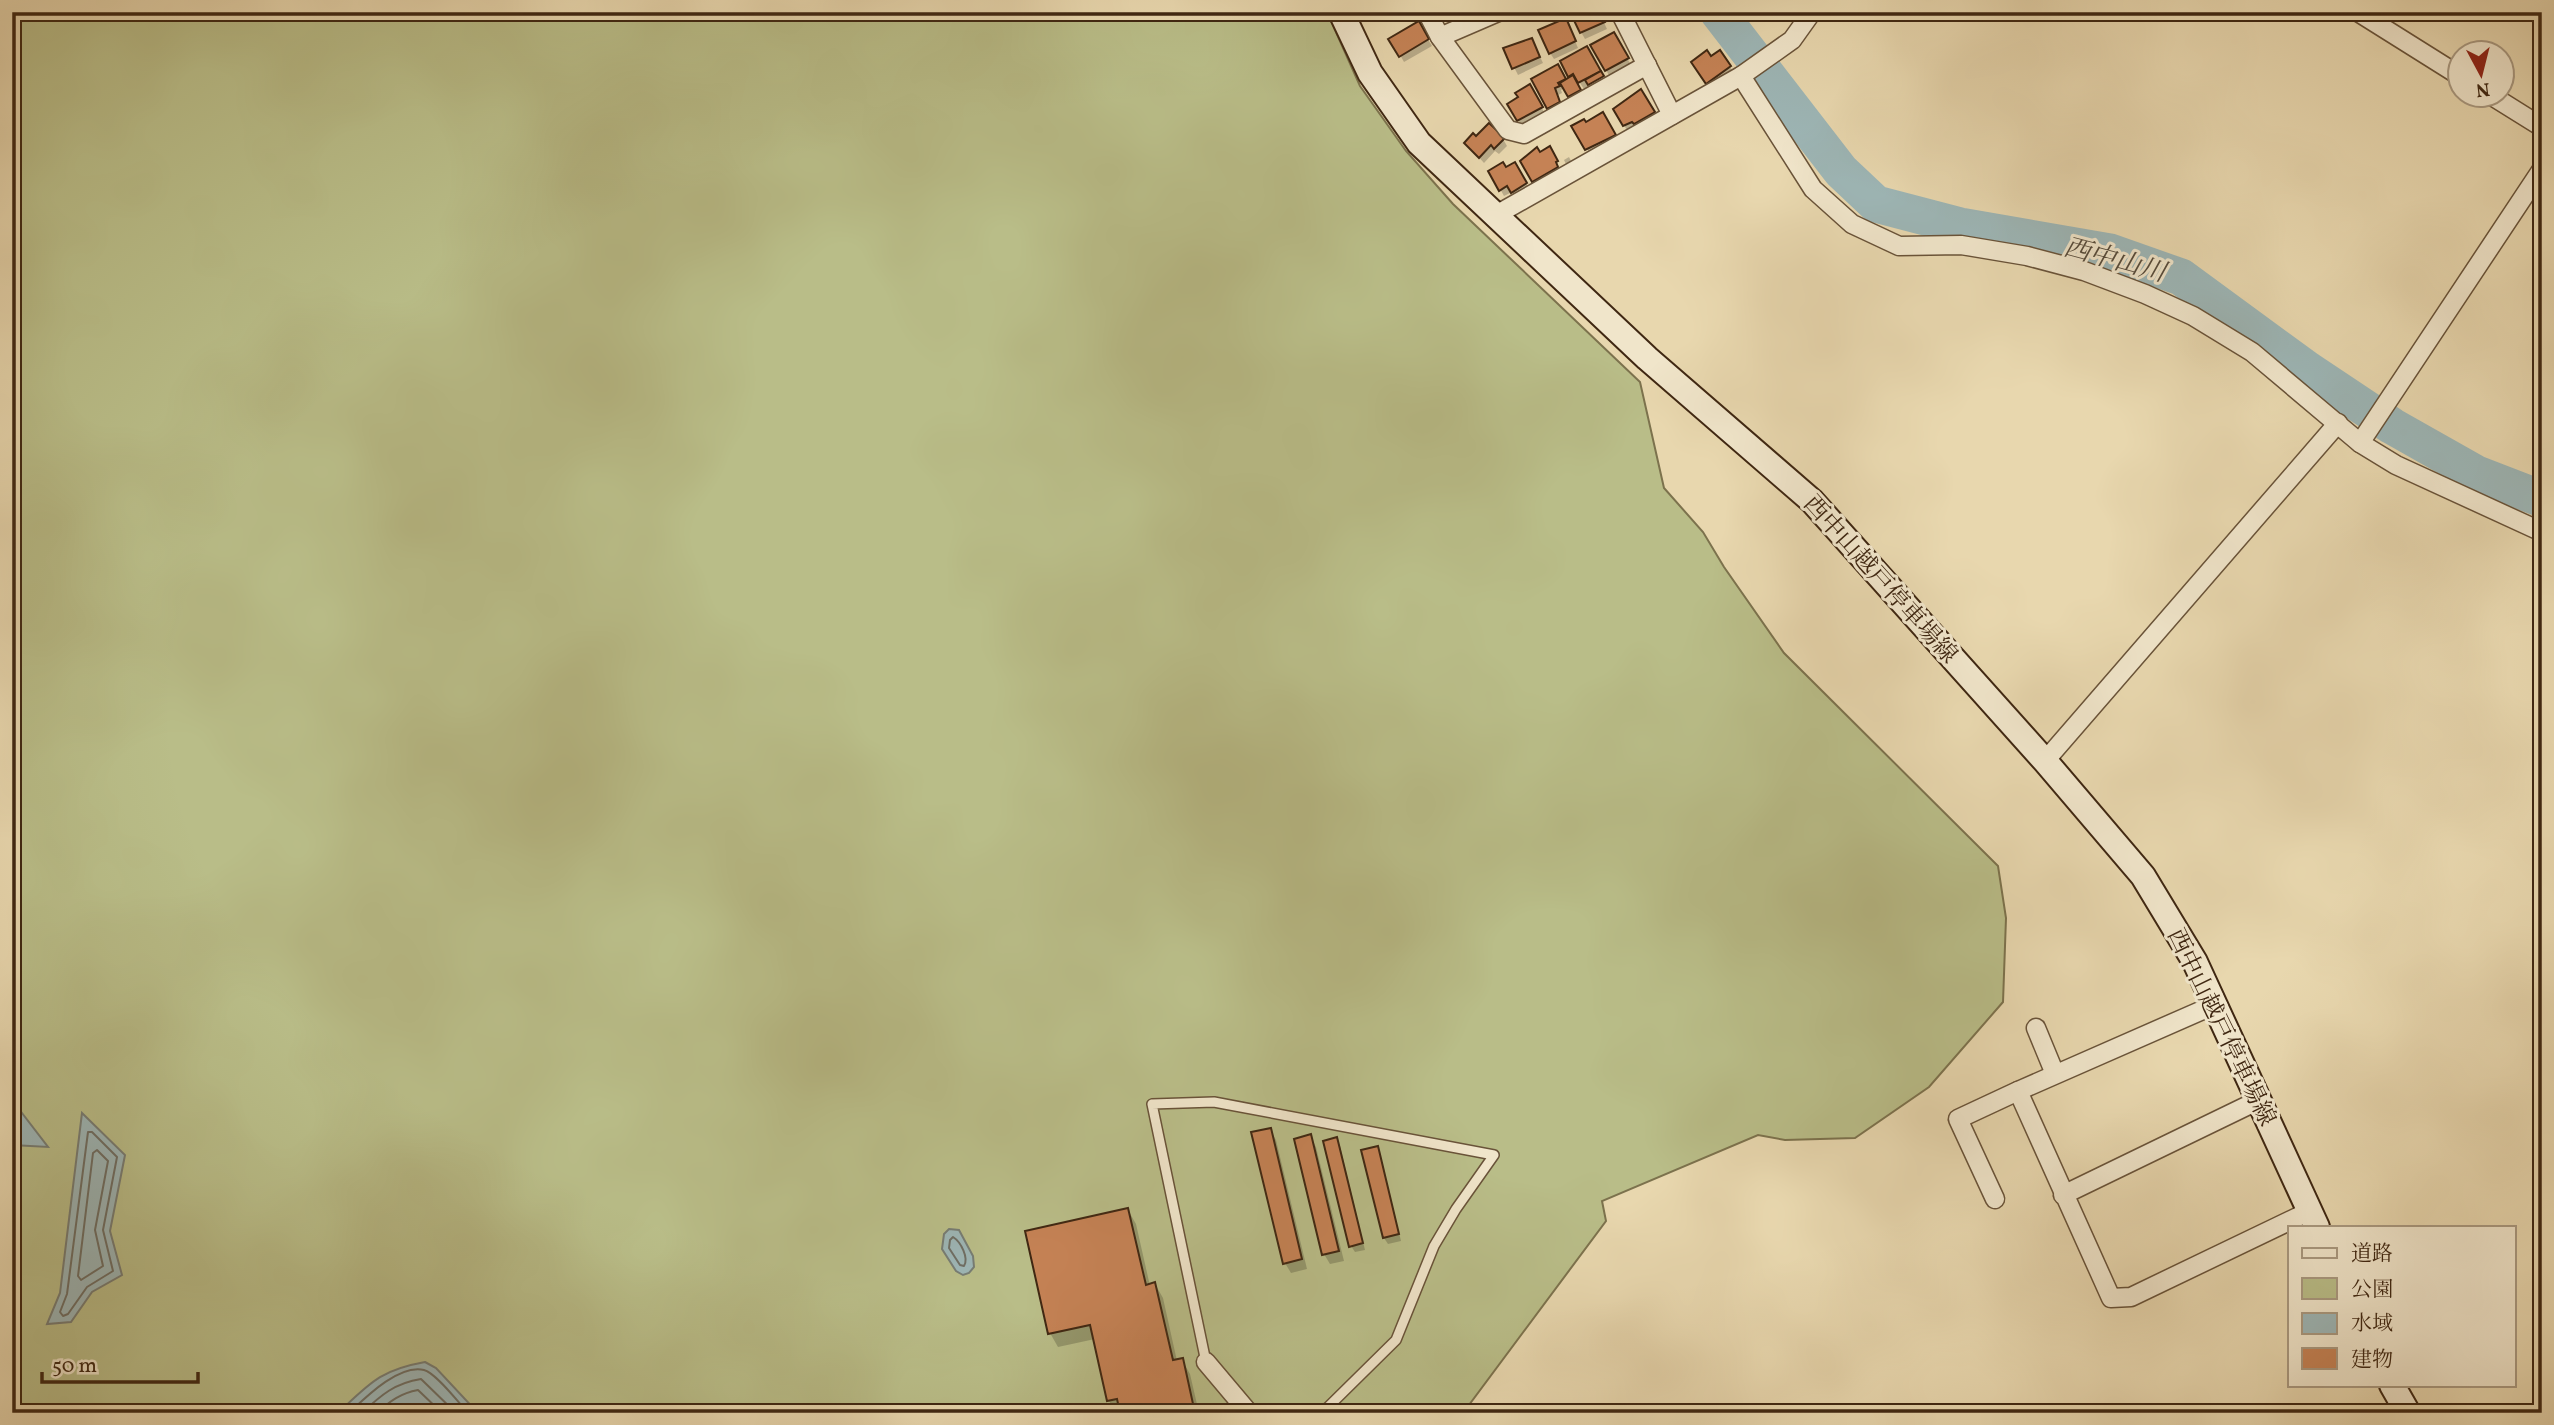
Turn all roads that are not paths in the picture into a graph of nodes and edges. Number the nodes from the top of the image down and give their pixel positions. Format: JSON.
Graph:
{"nodes":[{"id":1,"x":1341,"y":12,"type":"edge"},
{"id":2,"x":1427,"y":12,"type":"edge"},
{"id":3,"x":1498,"y":12,"type":"edge"},
{"id":4,"x":1620,"y":12,"type":"edge"},
{"id":5,"x":1812,"y":12,"type":"edge"},
{"id":6,"x":2358,"y":12,"type":"edge"},
{"id":7,"x":1440,"y":37,"type":"junction"},
{"id":8,"x":1647,"y":65,"type":"junction"},
{"id":9,"x":2446,"y":68,"type":"edge"},
{"id":10,"x":1743,"y":74,"type":"junction"},
{"id":11,"x":2511,"y":108,"type":"edge"},
{"id":12,"x":1672,"y":115,"type":"junction"},
{"id":13,"x":2542,"y":127,"type":"edge"},
{"id":14,"x":2542,"y":169,"type":"edge"},
{"id":15,"x":1496,"y":215,"type":"junction"},
{"id":16,"x":2338,"y":423,"type":"junction"},
{"id":17,"x":2361,"y":441,"type":"junction"},
{"id":18,"x":2542,"y":533,"type":"edge"},
{"id":19,"x":2045,"y":761,"type":"junction"},
{"id":20,"x":2214,"y":1005,"type":"junction"},
{"id":21,"x":2036,"y":1028,"type":"dead end"},
{"id":22,"x":2055,"y":1074,"type":"junction"},
{"id":23,"x":2018,"y":1091,"type":"junction"},
{"id":24,"x":2257,"y":1101,"type":"junction"},
{"id":25,"x":2063,"y":1195,"type":"junction"},
{"id":26,"x":1995,"y":1199,"type":"dead end"},
{"id":27,"x":2313,"y":1219,"type":"edge"},
{"id":28,"x":2297,"y":1226,"type":"edge"},
{"id":29,"x":2288,"y":1230,"type":"edge"},
{"id":30,"x":1206,"y":1362,"type":"joint"},
{"id":31,"x":2393,"y":1386,"type":"edge"},
{"id":32,"x":1249,"y":1413,"type":"edge"},
{"id":33,"x":1322,"y":1413,"type":"edge"},
{"id":34,"x":2408,"y":1413,"type":"edge"}],
"edges":[{"from":1,"to":15,"type":"main road","name":"西中山越戸停車場線"},
{"from":2,"to":7,"type":"street"},
{"from":3,"to":7,"type":"street"},
{"from":4,"to":8,"type":"street"},
{"from":5,"to":10,"type":"street"},
{"from":6,"to":9,"type":"street"},
{"from":7,"to":8,"type":"street"},
{"from":8,"to":12,"type":"street"},
{"from":10,"to":12,"type":"street"},
{"from":10,"to":16,"type":"street"},
{"from":11,"to":13,"type":"street"},
{"from":12,"to":15,"type":"street"},
{"from":14,"to":17,"type":"street"},
{"from":15,"to":19,"type":"main road","name":"西中山越戸停車場線"},
{"from":16,"to":17,"type":"street"},
{"from":16,"to":19,"type":"street"},
{"from":17,"to":18,"type":"street"},
{"from":19,"to":20,"type":"main road","name":"西中山越戸停車場線"},
{"from":20,"to":22,"type":"street"},
{"from":20,"to":24,"type":"main road","name":"西中山越戸停車場線"},
{"from":21,"to":22,"type":"street"},
{"from":22,"to":23,"type":"street"},
{"from":23,"to":25,"type":"street"},
{"from":23,"to":26,"type":"street"},
{"from":24,"to":25,"type":"street"},
{"from":24,"to":27,"type":"main road","name":"西中山越戸停車場線"},
{"from":25,"to":29,"type":"street"},
{"from":27,"to":28,"type":"street"},
{"from":30,"to":32,"type":"street"},
{"from":30,"to":33,"type":"lane"},
{"from":31,"to":34,"type":"main road"}]}
